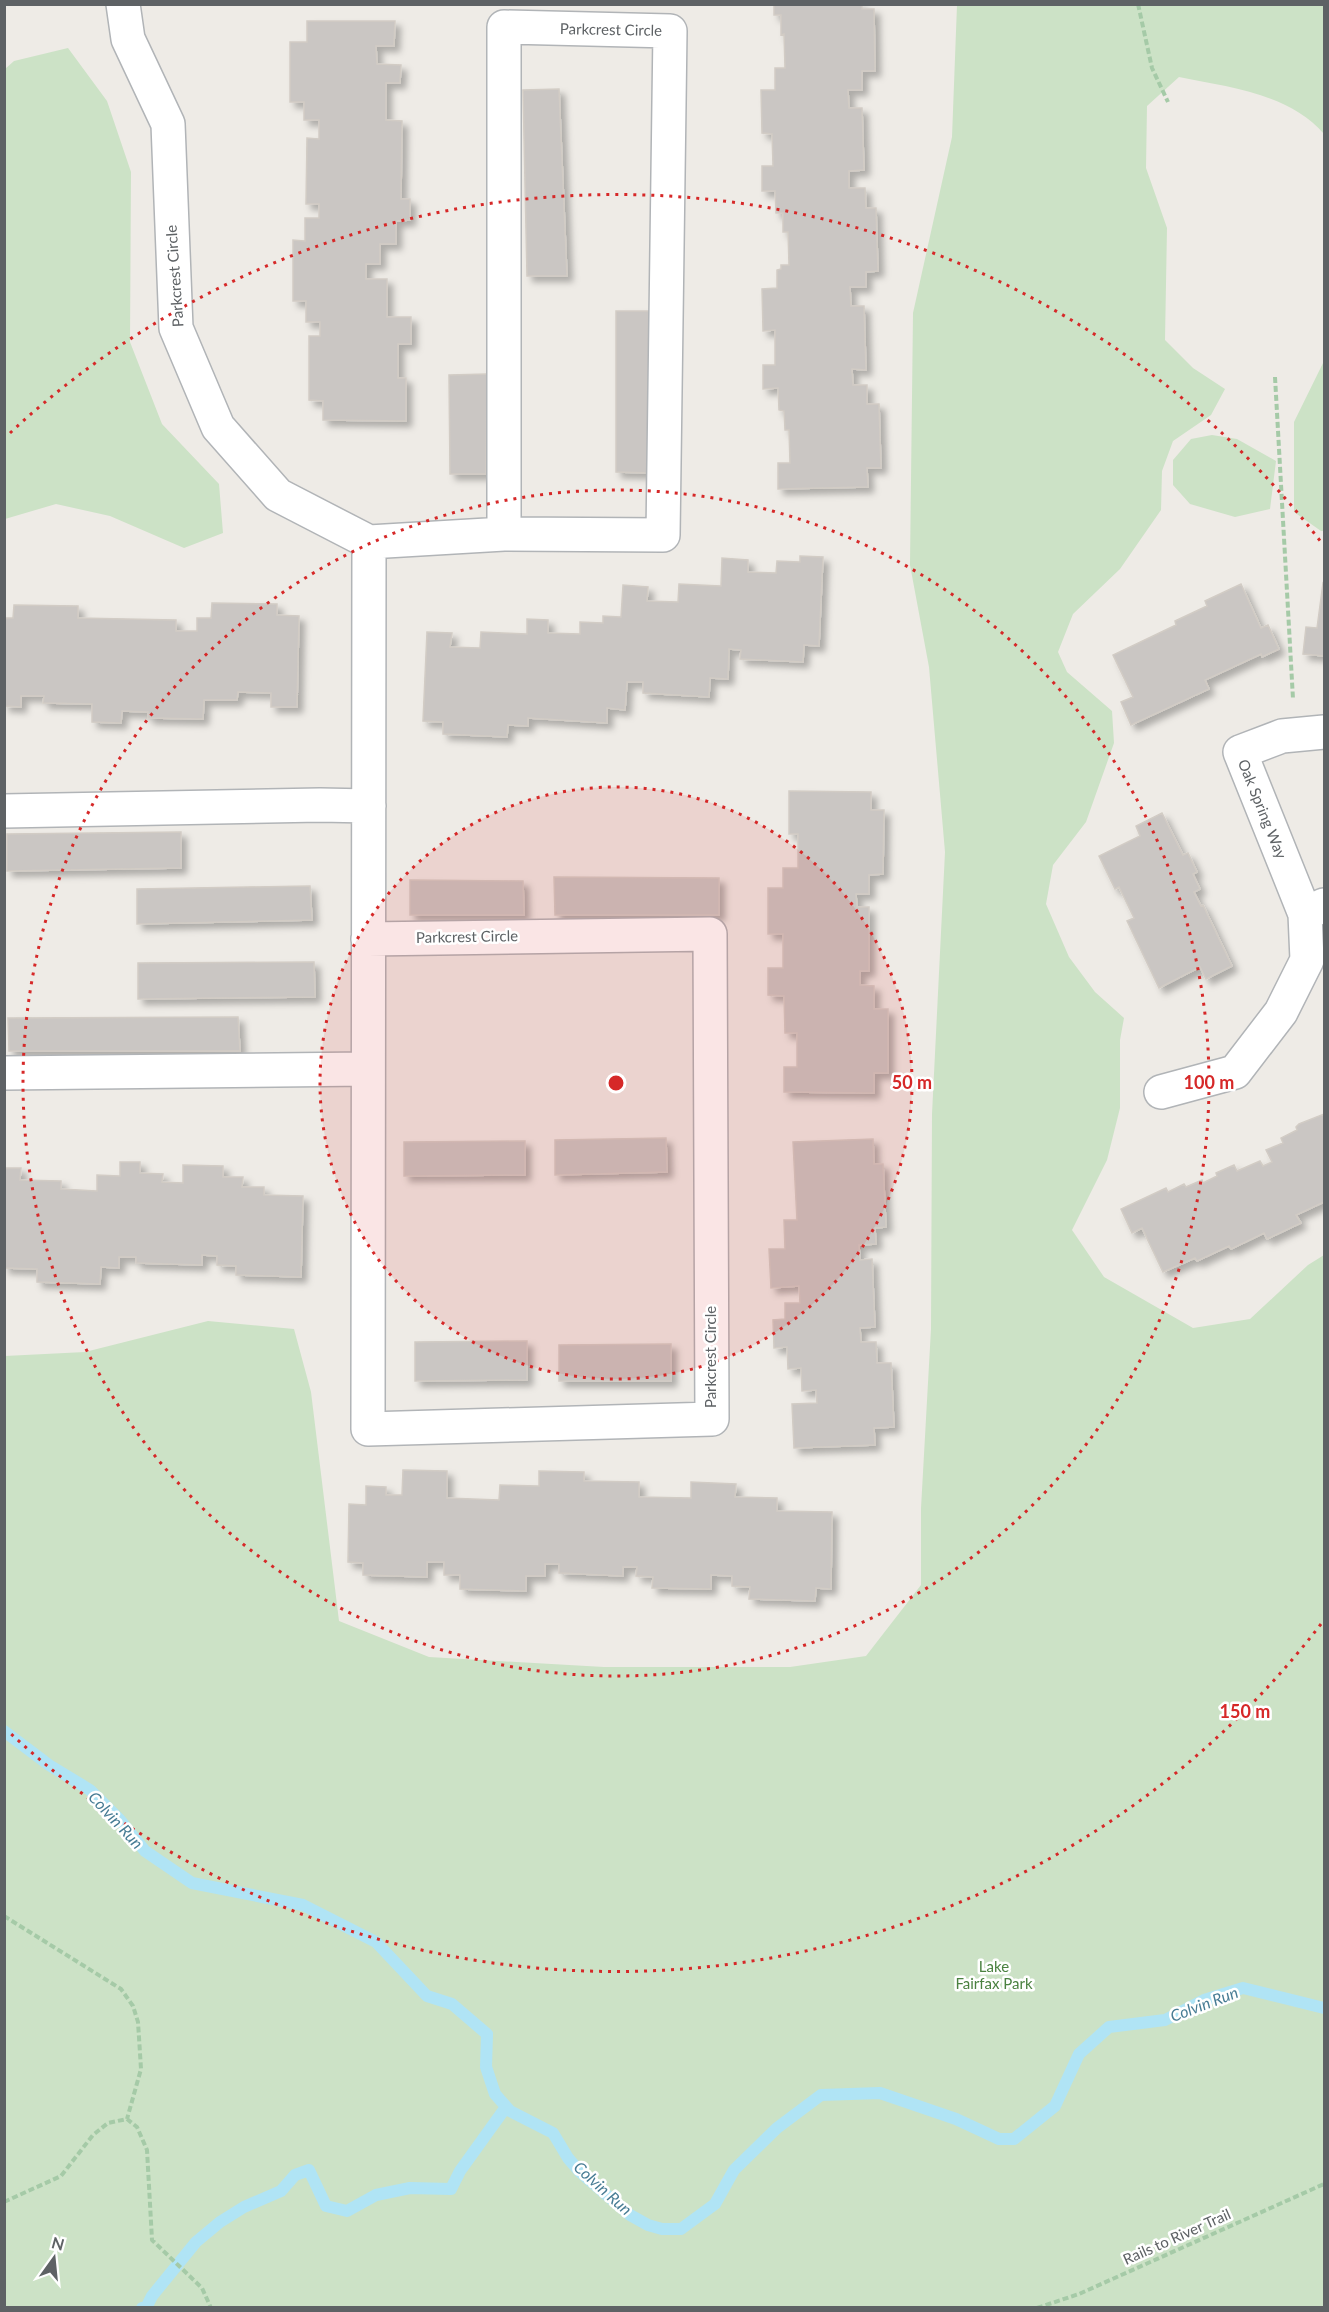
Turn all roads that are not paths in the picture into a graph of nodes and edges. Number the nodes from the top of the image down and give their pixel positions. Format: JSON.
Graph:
{"nodes":[{"id":1,"x":123,"y":4,"type":"edge"},
{"id":2,"x":504,"y":534,"type":"junction"},
{"id":3,"x":369,"y":542,"type":"junction"},
{"id":4,"x":1310,"y":734,"type":"edge"},
{"id":5,"x":369,"y":806,"type":"junction"},
{"id":6,"x":4,"y":812,"type":"edge"},
{"id":7,"x":1315,"y":910,"type":"edge"},
{"id":8,"x":368,"y":939,"type":"junction"},
{"id":9,"x":367,"y":1069,"type":"junction"},
{"id":10,"x":4,"y":1073,"type":"edge"},
{"id":11,"x":1161,"y":1092,"type":"dead end"}],
"edges":[{"from":1,"to":3,"type":"street","name":"Parkcrest Circle"},
{"from":2,"to":2,"type":"street","name":"Parkcrest Circle"},
{"from":2,"to":3,"type":"street","name":"Parkcrest Circle"},
{"from":3,"to":5,"type":"street","name":"Parkcrest Circle"},
{"from":4,"to":7,"type":"street","name":"Oak Spring Way"},
{"from":5,"to":6,"type":"street"},
{"from":5,"to":8,"type":"street","name":"Parkcrest Circle"},
{"from":7,"to":11,"type":"street","name":"Oak Spring Way"},
{"from":8,"to":9,"type":"street","name":"Parkcrest Circle"},
{"from":8,"to":9,"type":"street","name":"Parkcrest Circle"},
{"from":9,"to":10,"type":"street"}]}
